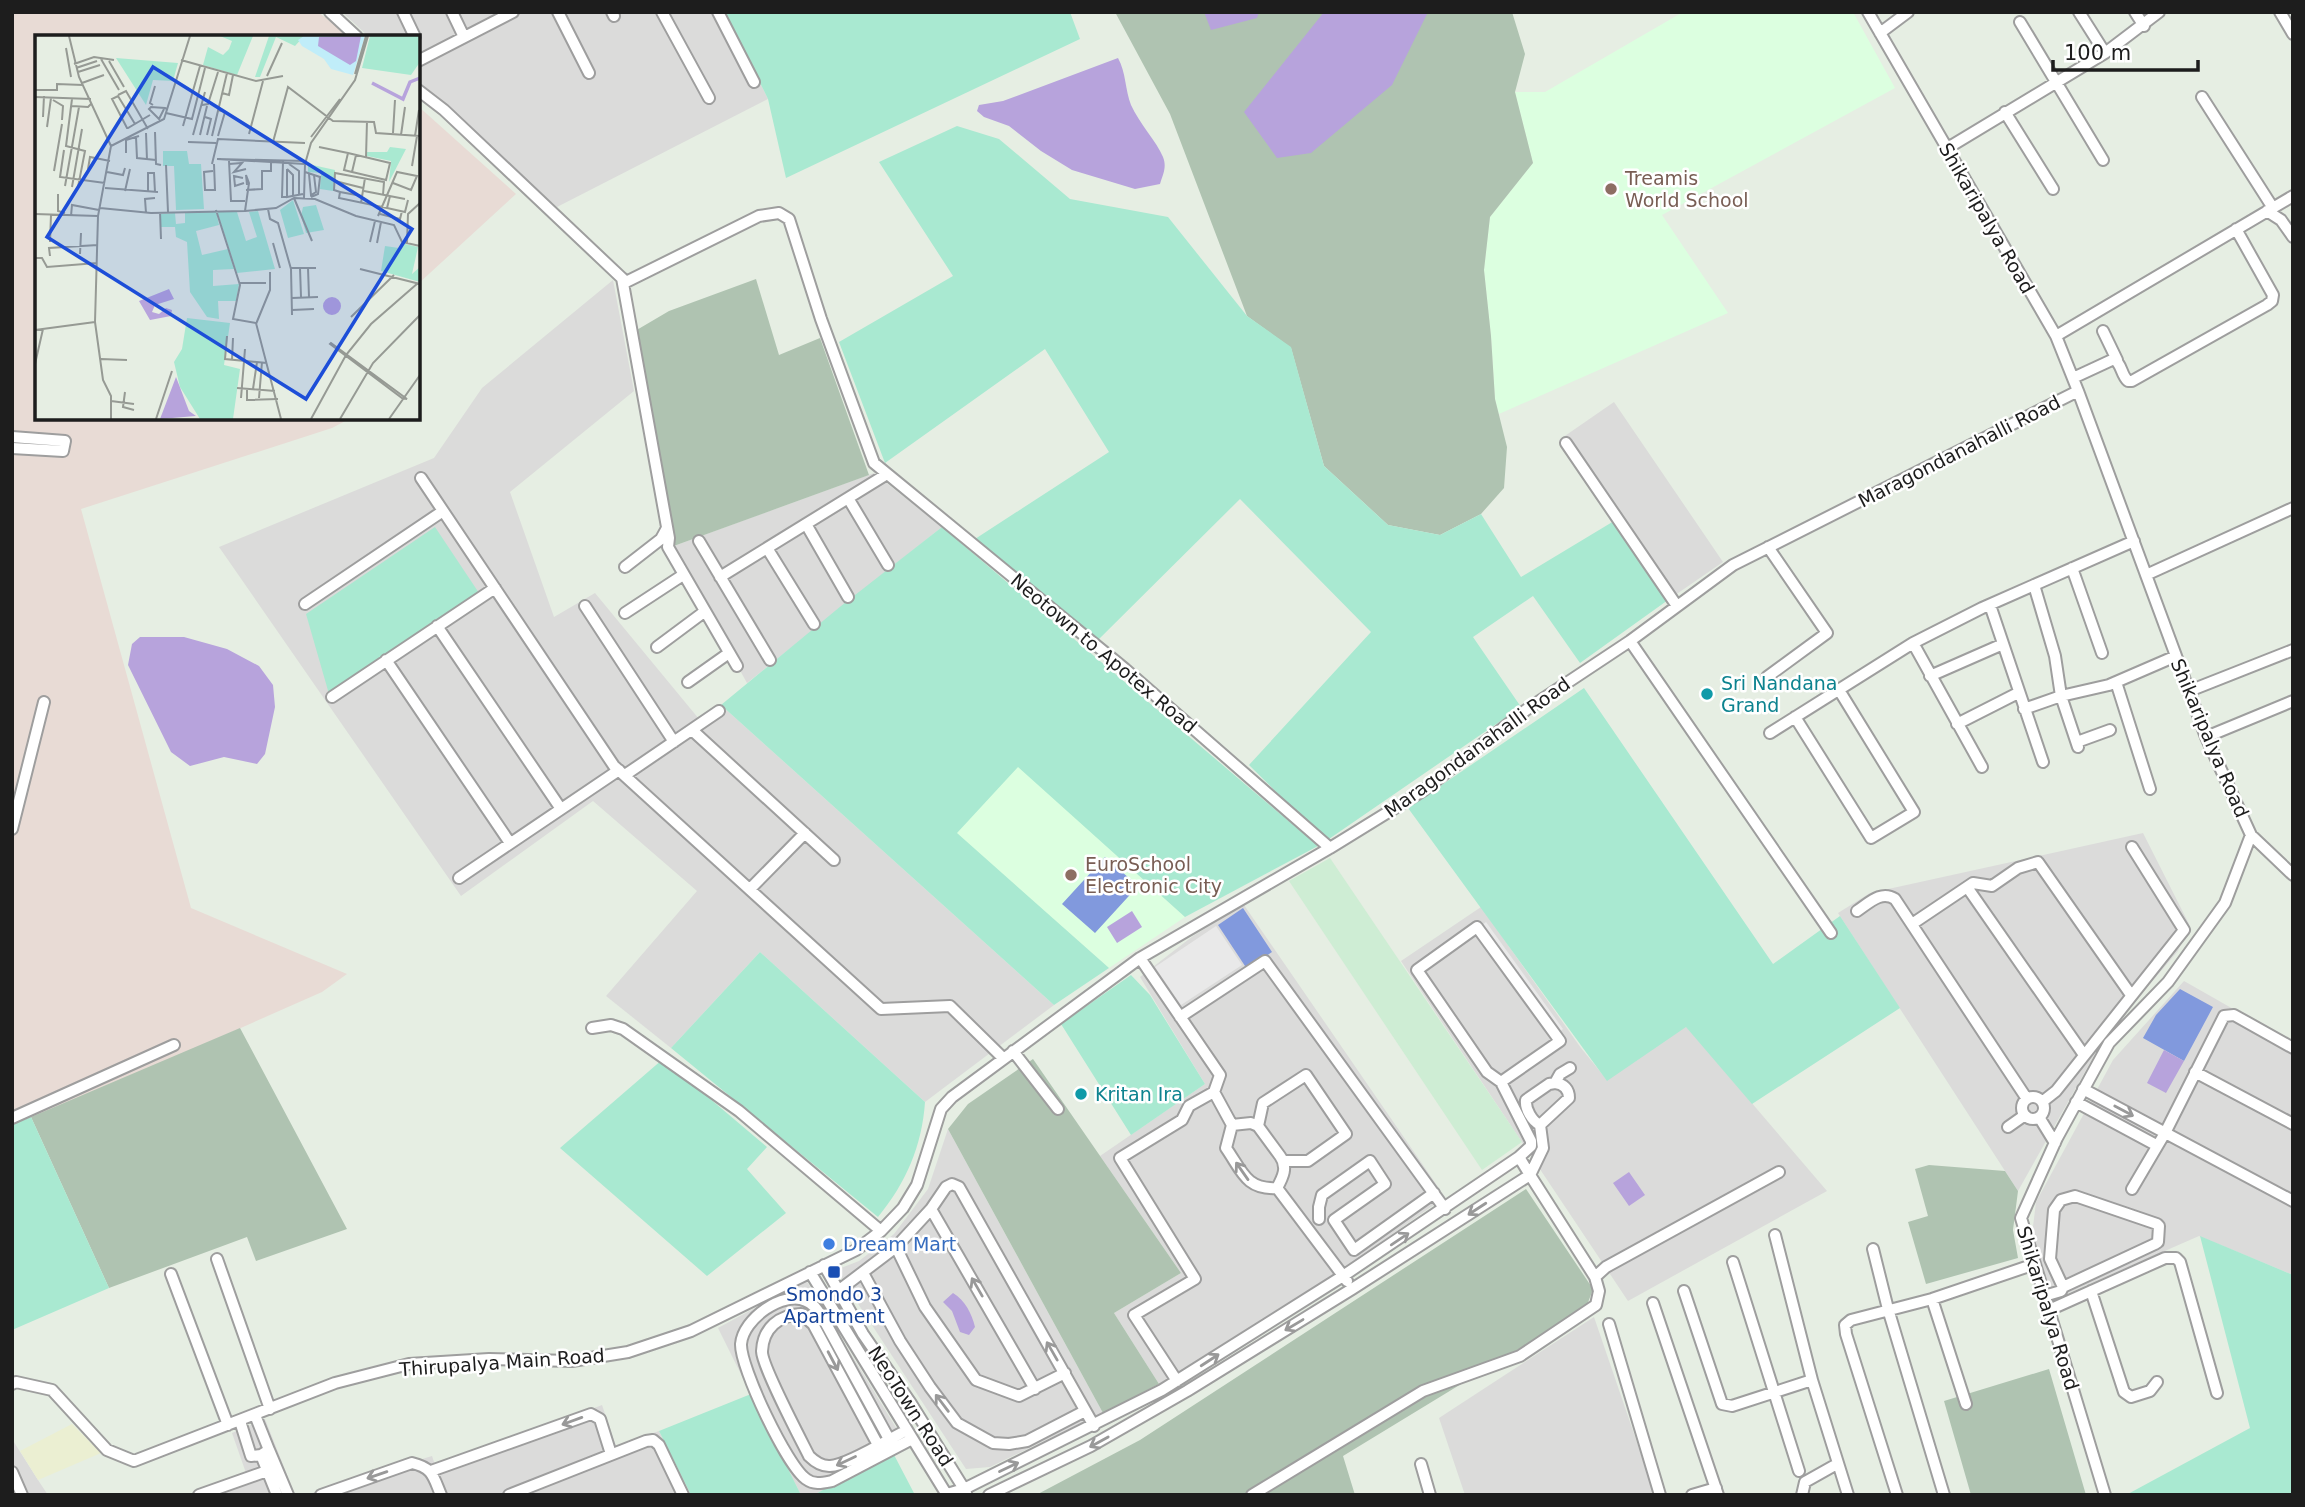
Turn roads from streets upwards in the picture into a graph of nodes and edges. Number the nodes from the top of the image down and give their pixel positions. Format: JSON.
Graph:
{"nodes":[{"id":1,"x":330,"y":12,"type":"edge"},
{"id":2,"x":403,"y":12,"type":"edge"},
{"id":3,"x":452,"y":12,"type":"edge"},
{"id":4,"x":513,"y":12,"type":"edge"},
{"id":5,"x":558,"y":12,"type":"edge"},
{"id":6,"x":663,"y":12,"type":"edge"},
{"id":7,"x":718,"y":12,"type":"edge"},
{"id":8,"x":1868,"y":12,"type":"edge"},
{"id":9,"x":1908,"y":12,"type":"edge"},
{"id":10,"x":2079,"y":12,"type":"edge"},
{"id":11,"x":2136,"y":12,"type":"edge"},
{"id":12,"x":2159,"y":12,"type":"edge"},
{"id":13,"x":2280,"y":12,"type":"edge"},
{"id":14,"x":2020,"y":22,"type":"dead end"},
{"id":15,"x":2144,"y":26,"type":"junction"},
{"id":16,"x":1880,"y":33,"type":"junction"},
{"id":17,"x":2293,"y":34,"type":"edge"},
{"id":18,"x":355,"y":35,"type":"edge"},
{"id":19,"x":414,"y":35,"type":"edge"},
{"id":20,"x":464,"y":37,"type":"junction"},
{"id":21,"x":2105,"y":53,"type":"junction"},
{"id":22,"x":422,"y":59,"type":"edge"},
{"id":23,"x":589,"y":73,"type":"dead end"},
{"id":24,"x":754,"y":82,"type":"dead end"},
{"id":25,"x":2056,"y":84,"type":"junction"},
{"id":26,"x":420,"y":92,"type":"edge"},
{"id":27,"x":2202,"y":97,"type":"dead end"},
{"id":28,"x":709,"y":98,"type":"dead end"},
{"id":29,"x":2005,"y":112,"type":"junction"},
{"id":30,"x":1945,"y":149,"type":"junction"},
{"id":31,"x":2103,"y":160,"type":"dead end"},
{"id":32,"x":2053,"y":189,"type":"dead end"},
{"id":33,"x":2293,"y":197,"type":"edge"},
{"id":34,"x":2270,"y":209,"type":"junction"},
{"id":35,"x":2289,"y":224,"type":"edge"},
{"id":36,"x":2236,"y":229,"type":"junction"},
{"id":37,"x":2293,"y":237,"type":"edge"},
{"id":38,"x":624,"y":280,"type":"junction"},
{"id":39,"x":2103,"y":331,"type":"dead end"},
{"id":40,"x":2056,"y":337,"type":"junction"},
{"id":41,"x":2116,"y":360,"type":"junction"},
{"id":42,"x":2073,"y":378,"type":"junction"},
{"id":43,"x":2078,"y":391,"type":"junction"},
{"id":44,"x":12,"y":438,"type":"edge"},
{"id":45,"x":1566,"y":443,"type":"dead end"},
{"id":46,"x":12,"y":448,"type":"edge"},
{"id":47,"x":887,"y":474,"type":"junction"},
{"id":48,"x":421,"y":478,"type":"dead end"},
{"id":49,"x":848,"y":498,"type":"junction"},
{"id":50,"x":2293,"y":508,"type":"edge"},
{"id":51,"x":443,"y":511,"type":"junction"},
{"id":52,"x":806,"y":524,"type":"junction"},
{"id":53,"x":667,"y":528,"type":"junction"},
{"id":54,"x":699,"y":541,"type":"dead end"},
{"id":55,"x":2134,"y":541,"type":"junction"},
{"id":56,"x":1768,"y":547,"type":"junction"},
{"id":57,"x":767,"y":548,"type":"junction"},
{"id":58,"x":888,"y":565,"type":"dead end"},
{"id":59,"x":625,"y":567,"type":"dead end"},
{"id":60,"x":2072,"y":569,"type":"junction"},
{"id":61,"x":683,"y":575,"type":"junction"},
{"id":62,"x":2146,"y":575,"type":"junction"},
{"id":63,"x":720,"y":577,"type":"junction"},
{"id":64,"x":2034,"y":585,"type":"junction"},
{"id":65,"x":495,"y":588,"type":"junction"},
{"id":66,"x":848,"y":597,"type":"dead end"},
{"id":67,"x":305,"y":604,"type":"dead end"},
{"id":68,"x":1990,"y":604,"type":"junction"},
{"id":69,"x":585,"y":606,"type":"dead end"},
{"id":70,"x":1677,"y":606,"type":"junction"},
{"id":71,"x":704,"y":612,"type":"junction"},
{"id":72,"x":625,"y":613,"type":"dead end"},
{"id":73,"x":814,"y":624,"type":"dead end"},
{"id":74,"x":438,"y":626,"type":"junction"},
{"id":75,"x":1630,"y":640,"type":"junction"},
{"id":76,"x":1913,"y":643,"type":"junction"},
{"id":77,"x":2003,"y":644,"type":"junction"},
{"id":78,"x":657,"y":647,"type":"dead end"},
{"id":79,"x":2293,"y":650,"type":"edge"},
{"id":80,"x":729,"y":653,"type":"junction"},
{"id":81,"x":2102,"y":653,"type":"dead end"},
{"id":82,"x":2176,"y":656,"type":"junction"},
{"id":83,"x":386,"y":660,"type":"junction"},
{"id":84,"x":770,"y":660,"type":"dead end"},
{"id":85,"x":737,"y":666,"type":"dead end"},
{"id":86,"x":1930,"y":676,"type":"junction"},
{"id":87,"x":1767,"y":677,"type":"dead end"},
{"id":88,"x":688,"y":682,"type":"dead end"},
{"id":89,"x":2116,"y":682,"type":"junction"},
{"id":90,"x":1839,"y":690,"type":"junction"},
{"id":91,"x":2189,"y":691,"type":"junction"},
{"id":92,"x":2018,"y":693,"type":"junction"},
{"id":93,"x":2062,"y":696,"type":"junction"},
{"id":94,"x":332,"y":697,"type":"dead end"},
{"id":95,"x":2293,"y":701,"type":"edge"},
{"id":96,"x":44,"y":702,"type":"dead end"},
{"id":97,"x":2024,"y":709,"type":"junction"},
{"id":98,"x":719,"y":711,"type":"dead end"},
{"id":99,"x":1795,"y":717,"type":"junction"},
{"id":100,"x":1957,"y":724,"type":"junction"},
{"id":101,"x":692,"y":730,"type":"junction"},
{"id":102,"x":2110,"y":730,"type":"dead end"},
{"id":103,"x":1770,"y":733,"type":"dead end"},
{"id":104,"x":2206,"y":737,"type":"junction"},
{"id":105,"x":674,"y":742,"type":"junction"},
{"id":106,"x":2043,"y":762,"type":"dead end"},
{"id":107,"x":1982,"y":766,"type":"dead end"},
{"id":108,"x":622,"y":772,"type":"junction"},
{"id":109,"x":2150,"y":789,"type":"dead end"},
{"id":110,"x":561,"y":809,"type":"junction"},
{"id":111,"x":12,"y":829,"type":"edge"},
{"id":112,"x":805,"y":833,"type":"junction"},
{"id":113,"x":2251,"y":835,"type":"junction"},
{"id":114,"x":510,"y":843,"type":"junction"},
{"id":115,"x":2132,"y":847,"type":"dead end"},
{"id":116,"x":1330,"y":848,"type":"junction"},
{"id":117,"x":834,"y":860,"type":"dead end"},
{"id":118,"x":2293,"y":875,"type":"edge"},
{"id":119,"x":458,"y":878,"type":"dead end"},
{"id":120,"x":1967,"y":887,"type":"junction"},
{"id":121,"x":750,"y":889,"type":"junction"},
{"id":122,"x":1857,"y":911,"type":"dead end"},
{"id":123,"x":1912,"y":924,"type":"junction"},
{"id":124,"x":2184,"y":930,"type":"junction"},
{"id":125,"x":1831,"y":933,"type":"dead end"},
{"id":126,"x":2200,"y":940,"type":"junction"},
{"id":127,"x":1140,"y":958,"type":"junction"},
{"id":128,"x":2131,"y":995,"type":"junction"},
{"id":129,"x":1180,"y":1017,"type":"junction"},
{"id":130,"x":592,"y":1028,"type":"dead end"},
{"id":131,"x":174,"y":1045,"type":"dead end"},
{"id":132,"x":2293,"y":1048,"type":"edge"},
{"id":133,"x":1008,"y":1055,"type":"junction"},
{"id":134,"x":2084,"y":1055,"type":"junction"},
{"id":135,"x":1570,"y":1068,"type":"dead end"},
{"id":136,"x":2194,"y":1072,"type":"junction"},
{"id":137,"x":1501,"y":1082,"type":"junction"},
{"id":138,"x":1555,"y":1083,"type":"junction"},
{"id":139,"x":2084,"y":1089,"type":"junction"},
{"id":140,"x":1214,"y":1092,"type":"junction"},
{"id":141,"x":2027,"y":1099,"type":"junction"},
{"id":142,"x":2042,"y":1102,"type":"junction"},
{"id":143,"x":2076,"y":1102,"type":"junction"},
{"id":144,"x":1058,"y":1109,"type":"dead end"},
{"id":145,"x":2025,"y":1115,"type":"junction"},
{"id":146,"x":2039,"y":1116,"type":"junction"},
{"id":147,"x":12,"y":1118,"type":"edge"},
{"id":148,"x":2293,"y":1124,"type":"edge"},
{"id":149,"x":1232,"y":1125,"type":"junction"},
{"id":150,"x":1540,"y":1125,"type":"junction"},
{"id":151,"x":1258,"y":1126,"type":"junction"},
{"id":152,"x":2008,"y":1126,"type":"dead end"},
{"id":153,"x":2165,"y":1133,"type":"junction"},
{"id":154,"x":2054,"y":1143,"type":"junction"},
{"id":155,"x":2156,"y":1145,"type":"junction"},
{"id":156,"x":1519,"y":1157,"type":"junction"},
{"id":157,"x":1284,"y":1161,"type":"junction"},
{"id":158,"x":1779,"y":1172,"type":"dead end"},
{"id":159,"x":1530,"y":1175,"type":"junction"},
{"id":160,"x":1277,"y":1188,"type":"junction"},
{"id":161,"x":2132,"y":1189,"type":"dead end"},
{"id":162,"x":1434,"y":1193,"type":"junction"},
{"id":163,"x":2293,"y":1201,"type":"edge"},
{"id":164,"x":931,"y":1209,"type":"junction"},
{"id":165,"x":1445,"y":1209,"type":"junction"},
{"id":166,"x":1320,"y":1219,"type":"junction"},
{"id":167,"x":1334,"y":1220,"type":"junction"},
{"id":168,"x":1306,"y":1228,"type":"junction"},
{"id":169,"x":881,"y":1231,"type":"junction"},
{"id":170,"x":1775,"y":1235,"type":"dead end"},
{"id":171,"x":896,"y":1247,"type":"junction"},
{"id":172,"x":1873,"y":1250,"type":"dead end"},
{"id":173,"x":217,"y":1259,"type":"dead end"},
{"id":174,"x":1733,"y":1262,"type":"dead end"},
{"id":175,"x":2035,"y":1264,"type":"junction"},
{"id":176,"x":824,"y":1265,"type":"junction"},
{"id":177,"x":810,"y":1272,"type":"junction"},
{"id":178,"x":863,"y":1273,"type":"junction"},
{"id":179,"x":171,"y":1274,"type":"dead end"},
{"id":180,"x":1343,"y":1276,"type":"junction"},
{"id":181,"x":1595,"y":1277,"type":"junction"},
{"id":182,"x":2062,"y":1285,"type":"junction"},
{"id":183,"x":840,"y":1286,"type":"junction"},
{"id":184,"x":1352,"y":1290,"type":"junction"},
{"id":185,"x":1684,"y":1291,"type":"dead end"},
{"id":186,"x":2091,"y":1291,"type":"junction"},
{"id":187,"x":2043,"y":1292,"type":"junction"},
{"id":188,"x":1932,"y":1299,"type":"junction"},
{"id":189,"x":1653,"y":1303,"type":"dead end"},
{"id":190,"x":1888,"y":1309,"type":"junction"},
{"id":191,"x":2049,"y":1310,"type":"junction"},
{"id":192,"x":1609,"y":1324,"type":"dead end"},
{"id":193,"x":1065,"y":1373,"type":"junction"},
{"id":194,"x":1812,"y":1380,"type":"junction"},
{"id":195,"x":1177,"y":1381,"type":"junction"},
{"id":196,"x":2157,"y":1382,"type":"dead end"},
{"id":197,"x":12,"y":1384,"type":"edge"},
{"id":198,"x":1035,"y":1388,"type":"junction"},
{"id":199,"x":1774,"y":1392,"type":"junction"},
{"id":200,"x":2217,"y":1394,"type":"dead end"},
{"id":201,"x":1966,"y":1404,"type":"dead end"},
{"id":202,"x":270,"y":1409,"type":"junction"},
{"id":203,"x":255,"y":1415,"type":"junction"},
{"id":204,"x":1089,"y":1417,"type":"junction"},
{"id":205,"x":240,"y":1421,"type":"junction"},
{"id":206,"x":228,"y":1425,"type":"junction"},
{"id":207,"x":910,"y":1434,"type":"junction"},
{"id":208,"x":883,"y":1442,"type":"junction"},
{"id":209,"x":265,"y":1453,"type":"junction"},
{"id":210,"x":611,"y":1454,"type":"junction"},
{"id":211,"x":1421,"y":1464,"type":"dead end"},
{"id":212,"x":1838,"y":1464,"type":"junction"},
{"id":213,"x":267,"y":1471,"type":"junction"},
{"id":214,"x":431,"y":1471,"type":"junction"},
{"id":215,"x":1799,"y":1471,"type":"dead end"},
{"id":216,"x":12,"y":1472,"type":"edge"},
{"id":217,"x":1717,"y":1491,"type":"edge"},
{"id":218,"x":966,"y":1492,"type":"edge"},
{"id":219,"x":947,"y":1494,"type":"edge"},
{"id":220,"x":22,"y":1495,"type":"edge"},
{"id":221,"x":199,"y":1495,"type":"edge"},
{"id":222,"x":277,"y":1495,"type":"edge"},
{"id":223,"x":288,"y":1495,"type":"edge"},
{"id":224,"x":321,"y":1495,"type":"edge"},
{"id":225,"x":441,"y":1495,"type":"edge"},
{"id":226,"x":509,"y":1495,"type":"edge"},
{"id":227,"x":683,"y":1495,"type":"edge"},
{"id":228,"x":989,"y":1495,"type":"edge"},
{"id":229,"x":1252,"y":1495,"type":"edge"},
{"id":230,"x":1430,"y":1495,"type":"edge"},
{"id":231,"x":1660,"y":1495,"type":"edge"},
{"id":232,"x":1692,"y":1495,"type":"edge"},
{"id":233,"x":1802,"y":1495,"type":"edge"},
{"id":234,"x":1848,"y":1495,"type":"edge"},
{"id":235,"x":1897,"y":1495,"type":"edge"},
{"id":236,"x":1944,"y":1495,"type":"edge"},
{"id":237,"x":2105,"y":1495,"type":"edge"}],
"edges":[{"from":1,"to":18,"type":"street"},
{"from":2,"to":19,"type":"street"},
{"from":3,"to":20,"type":"street"},
{"from":4,"to":20,"type":"street"},
{"from":5,"to":23,"type":"street"},
{"from":6,"to":28,"type":"street"},
{"from":7,"to":24,"type":"street"},
{"from":8,"to":16,"type":"street","name":"Shikaripalya Road"},
{"from":9,"to":16,"type":"street"},
{"from":10,"to":21,"type":"street"},
{"from":11,"to":15,"type":"street"},
{"from":12,"to":15,"type":"street"},
{"from":13,"to":17,"type":"street"},
{"from":14,"to":25,"type":"street"},
{"from":15,"to":21,"type":"street"},
{"from":16,"to":30,"type":"street","name":"Shikaripalya Road"},
{"from":20,"to":22,"type":"street"},
{"from":21,"to":25,"type":"street"},
{"from":25,"to":29,"type":"street"},
{"from":25,"to":31,"type":"street"},
{"from":26,"to":38,"type":"street"},
{"from":27,"to":34,"type":"street"},
{"from":29,"to":30,"type":"street"},
{"from":29,"to":32,"type":"street"},
{"from":30,"to":40,"type":"street","name":"Shikaripalya Road"},
{"from":33,"to":34,"type":"street"},
{"from":34,"to":35,"type":"street"},
{"from":34,"to":36,"type":"street"},
{"from":35,"to":37,"type":"street"},
{"from":36,"to":40,"type":"street"},
{"from":36,"to":41,"type":"street"},
{"from":38,"to":47,"type":"street","name":"Neotown to Apotex Road"},
{"from":38,"to":53,"type":"street"},
{"from":39,"to":41,"type":"street"},
{"from":40,"to":42,"type":"street","name":"Shikaripalya Road"},
{"from":41,"to":42,"type":"street"},
{"from":42,"to":43,"type":"street","name":"Shikaripalya Road"},
{"from":43,"to":55,"type":"street","name":"Shikaripalya Road"},
{"from":43,"to":56,"type":"street","name":"Maragondanahalli Road"},
{"from":44,"to":46,"type":"street"},
{"from":45,"to":70,"type":"street"},
{"from":47,"to":49,"type":"street"},
{"from":47,"to":116,"type":"street","name":"Neotown to Apotex Road"},
{"from":48,"to":51,"type":"street"},
{"from":49,"to":52,"type":"street"},
{"from":49,"to":58,"type":"street"},
{"from":50,"to":62,"type":"street"},
{"from":51,"to":65,"type":"street"},
{"from":51,"to":67,"type":"street"},
{"from":52,"to":57,"type":"street"},
{"from":52,"to":66,"type":"street"},
{"from":53,"to":59,"type":"street"},
{"from":53,"to":61,"type":"street"},
{"from":54,"to":63,"type":"street"},
{"from":55,"to":60,"type":"street"},
{"from":55,"to":62,"type":"street","name":"Shikaripalya Road"},
{"from":56,"to":70,"type":"street","name":"Maragondanahalli Road"},
{"from":56,"to":87,"type":"street"},
{"from":57,"to":63,"type":"street"},
{"from":57,"to":73,"type":"street"},
{"from":60,"to":64,"type":"street"},
{"from":60,"to":81,"type":"street"},
{"from":61,"to":71,"type":"street"},
{"from":61,"to":72,"type":"street"},
{"from":62,"to":82,"type":"street","name":"Shikaripalya Road"},
{"from":63,"to":84,"type":"street"},
{"from":64,"to":68,"type":"street"},
{"from":64,"to":93,"type":"street"},
{"from":65,"to":74,"type":"street"},
{"from":65,"to":108,"type":"street"},
{"from":68,"to":76,"type":"street"},
{"from":68,"to":77,"type":"street"},
{"from":69,"to":105,"type":"street"},
{"from":70,"to":75,"type":"street","name":"Maragondanahalli Road"},
{"from":71,"to":78,"type":"street"},
{"from":71,"to":80,"type":"street"},
{"from":74,"to":83,"type":"street"},
{"from":74,"to":110,"type":"street"},
{"from":75,"to":116,"type":"street","name":"Maragondanahalli Road"},
{"from":75,"to":125,"type":"street"},
{"from":76,"to":86,"type":"street"},
{"from":76,"to":90,"type":"street"},
{"from":77,"to":86,"type":"street"},
{"from":77,"to":92,"type":"street"},
{"from":79,"to":91,"type":"street"},
{"from":80,"to":85,"type":"street"},
{"from":80,"to":88,"type":"street"},
{"from":82,"to":89,"type":"street"},
{"from":82,"to":91,"type":"street","name":"Shikaripalya Road"},
{"from":83,"to":94,"type":"street"},
{"from":83,"to":114,"type":"street"},
{"from":86,"to":100,"type":"street"},
{"from":89,"to":93,"type":"street"},
{"from":89,"to":109,"type":"street"},
{"from":90,"to":99,"type":"street"},
{"from":90,"to":99,"type":"street"},
{"from":91,"to":104,"type":"street","name":"Shikaripalya Road"},
{"from":92,"to":97,"type":"street"},
{"from":92,"to":100,"type":"street"},
{"from":93,"to":97,"type":"street"},
{"from":93,"to":102,"type":"street"},
{"from":95,"to":104,"type":"street"},
{"from":96,"to":111,"type":"street"},
{"from":97,"to":106,"type":"street"},
{"from":98,"to":101,"type":"street"},
{"from":99,"to":103,"type":"street"},
{"from":100,"to":107,"type":"street"},
{"from":101,"to":105,"type":"street"},
{"from":101,"to":112,"type":"street"},
{"from":104,"to":113,"type":"street","name":"Shikaripalya Road"},
{"from":105,"to":108,"type":"street"},
{"from":108,"to":110,"type":"street"},
{"from":108,"to":121,"type":"street"},
{"from":110,"to":114,"type":"street"},
{"from":112,"to":117,"type":"street"},
{"from":112,"to":121,"type":"street"},
{"from":113,"to":118,"type":"street"},
{"from":113,"to":126,"type":"street","name":"Shikaripalya Road"},
{"from":114,"to":119,"type":"street"},
{"from":115,"to":124,"type":"street"},
{"from":116,"to":127,"type":"street","name":"Maragondanahalli Road"},
{"from":120,"to":123,"type":"street"},
{"from":120,"to":128,"type":"street"},
{"from":120,"to":134,"type":"street"},
{"from":121,"to":133,"type":"street"},
{"from":122,"to":123,"type":"street"},
{"from":123,"to":141,"type":"street"},
{"from":124,"to":126,"type":"street"},
{"from":124,"to":128,"type":"street"},
{"from":126,"to":139,"type":"street","name":"Shikaripalya Road"},
{"from":127,"to":129,"type":"street"},
{"from":127,"to":133,"type":"street","name":"Maragondanahalli Road"},
{"from":128,"to":134,"type":"street"},
{"from":129,"to":140,"type":"street"},
{"from":129,"to":162,"type":"street"},
{"from":130,"to":169,"type":"street"},
{"from":131,"to":147,"type":"street"},
{"from":132,"to":136,"type":"street"},
{"from":133,"to":144,"type":"street"},
{"from":133,"to":169,"type":"street","name":"Maragondanahalli Road"},
{"from":134,"to":142,"type":"street"},
{"from":135,"to":138,"type":"street"},
{"from":136,"to":148,"type":"street"},
{"from":136,"to":153,"type":"street"},
{"from":137,"to":137,"type":"street"},
{"from":137,"to":156,"type":"street"},
{"from":138,"to":150,"type":"street"},
{"from":138,"to":150,"type":"street"},
{"from":139,"to":143,"type":"street","name":"Shikaripalya Road"},
{"from":139,"to":153,"type":"street","one_way":true},
{"from":140,"to":149,"type":"street"},
{"from":140,"to":195,"type":"street"},
{"from":141,"to":142,"type":"street"},
{"from":141,"to":145,"type":"street"},
{"from":142,"to":146,"type":"street"},
{"from":143,"to":154,"type":"street","name":"Shikaripalya Road"},
{"from":143,"to":155,"type":"street"},
{"from":145,"to":146,"type":"street"},
{"from":145,"to":152,"type":"street"},
{"from":146,"to":154,"type":"street"},
{"from":149,"to":151,"type":"street"},
{"from":160,"to":149,"type":"street","one_way":true},
{"from":150,"to":159,"type":"street"},
{"from":151,"to":157,"type":"street"},
{"from":151,"to":157,"type":"street"},
{"from":153,"to":155,"type":"street"},
{"from":153,"to":163,"type":"street"},
{"from":154,"to":175,"type":"street","name":"Shikaripalya Road"},
{"from":155,"to":161,"type":"street"},
{"from":156,"to":159,"type":"street"},
{"from":156,"to":165,"type":"street"},
{"from":157,"to":160,"type":"street"},
{"from":158,"to":181,"type":"street"},
{"from":159,"to":181,"type":"street"},
{"from":159,"to":184,"type":"street","one_way":true},
{"from":160,"to":168,"type":"street"},
{"from":162,"to":165,"type":"street"},
{"from":162,"to":167,"type":"street"},
{"from":164,"to":171,"type":"street"},
{"from":193,"to":164,"type":"street","one_way":true},
{"from":198,"to":164,"type":"street","one_way":true},
{"from":180,"to":165,"type":"street","one_way":true},
{"from":166,"to":167,"type":"street"},
{"from":166,"to":167,"type":"street"},
{"from":166,"to":168,"type":"street"},
{"from":168,"to":180,"type":"street"},
{"from":169,"to":176,"type":"street","name":"Maragondanahalli Road"},
{"from":170,"to":194,"type":"street"},
{"from":171,"to":178,"type":"street"},
{"from":171,"to":198,"type":"street"},
{"from":172,"to":190,"type":"street"},
{"from":173,"to":202,"type":"street"},
{"from":174,"to":199,"type":"street"},
{"from":175,"to":187,"type":"street","name":"Shikaripalya Road"},
{"from":175,"to":188,"type":"street"},
{"from":176,"to":177,"type":"street","name":"Maragondanahalli Road"},
{"from":176,"to":183,"type":"street","name":"NeoTown Road"},
{"from":177,"to":202,"type":"street","name":"Thirupalya Main Road"},
{"from":177,"to":207,"type":"street","name":"NeoTown Road"},
{"from":178,"to":183,"type":"street"},
{"from":204,"to":178,"type":"street","one_way":true},
{"from":179,"to":206,"type":"street"},
{"from":180,"to":184,"type":"street"},
{"from":195,"to":180,"type":"street","one_way":true},
{"from":181,"to":229,"type":"street"},
{"from":182,"to":182,"type":"street"},
{"from":182,"to":187,"type":"street"},
{"from":183,"to":218,"type":"street","name":"NeoTown Road"},
{"from":184,"to":228,"type":"street","one_way":true},
{"from":185,"to":199,"type":"street"},
{"from":186,"to":191,"type":"street"},
{"from":186,"to":196,"type":"street"},
{"from":186,"to":200,"type":"street"},
{"from":187,"to":191,"type":"street","name":"Shikaripalya Road"},
{"from":188,"to":190,"type":"street"},
{"from":188,"to":201,"type":"street"},
{"from":189,"to":217,"type":"street"},
{"from":190,"to":235,"type":"street"},
{"from":190,"to":236,"type":"street"},
{"from":191,"to":237,"type":"street","name":"Shikaripalya Road"},
{"from":192,"to":231,"type":"street"},
{"from":193,"to":198,"type":"street"},
{"from":193,"to":204,"type":"street"},
{"from":194,"to":199,"type":"street"},
{"from":194,"to":212,"type":"street"},
{"from":195,"to":204,"type":"street"},
{"from":197,"to":206,"type":"street","name":"Thirupalya Main Road"},
{"from":199,"to":215,"type":"street"},
{"from":202,"to":203,"type":"street","name":"Thirupalya Main Road"},
{"from":203,"to":205,"type":"street","name":"Thirupalya Main Road"},
{"from":203,"to":209,"type":"street"},
{"from":218,"to":204,"type":"street","one_way":true},
{"from":205,"to":206,"type":"street","name":"Thirupalya Main Road"},
{"from":205,"to":209,"type":"street"},
{"from":207,"to":208,"type":"street"},
{"from":207,"to":208,"type":"street"},
{"from":207,"to":219,"type":"street","name":"NeoTown Road"},
{"from":208,"to":208,"type":"street","one_way":true},
{"from":209,"to":213,"type":"street"},
{"from":209,"to":223,"type":"street"},
{"from":210,"to":214,"type":"street","one_way":true},
{"from":210,"to":226,"type":"street"},
{"from":210,"to":227,"type":"street"},
{"from":211,"to":230,"type":"street"},
{"from":212,"to":233,"type":"street"},
{"from":212,"to":234,"type":"street"},
{"from":213,"to":221,"type":"street"},
{"from":213,"to":222,"type":"street"},
{"from":214,"to":224,"type":"street","one_way":true},
{"from":214,"to":225,"type":"street"},
{"from":216,"to":220,"type":"street"},
{"from":217,"to":232,"type":"street"},
{"from":218,"to":219,"type":"street"}]}
